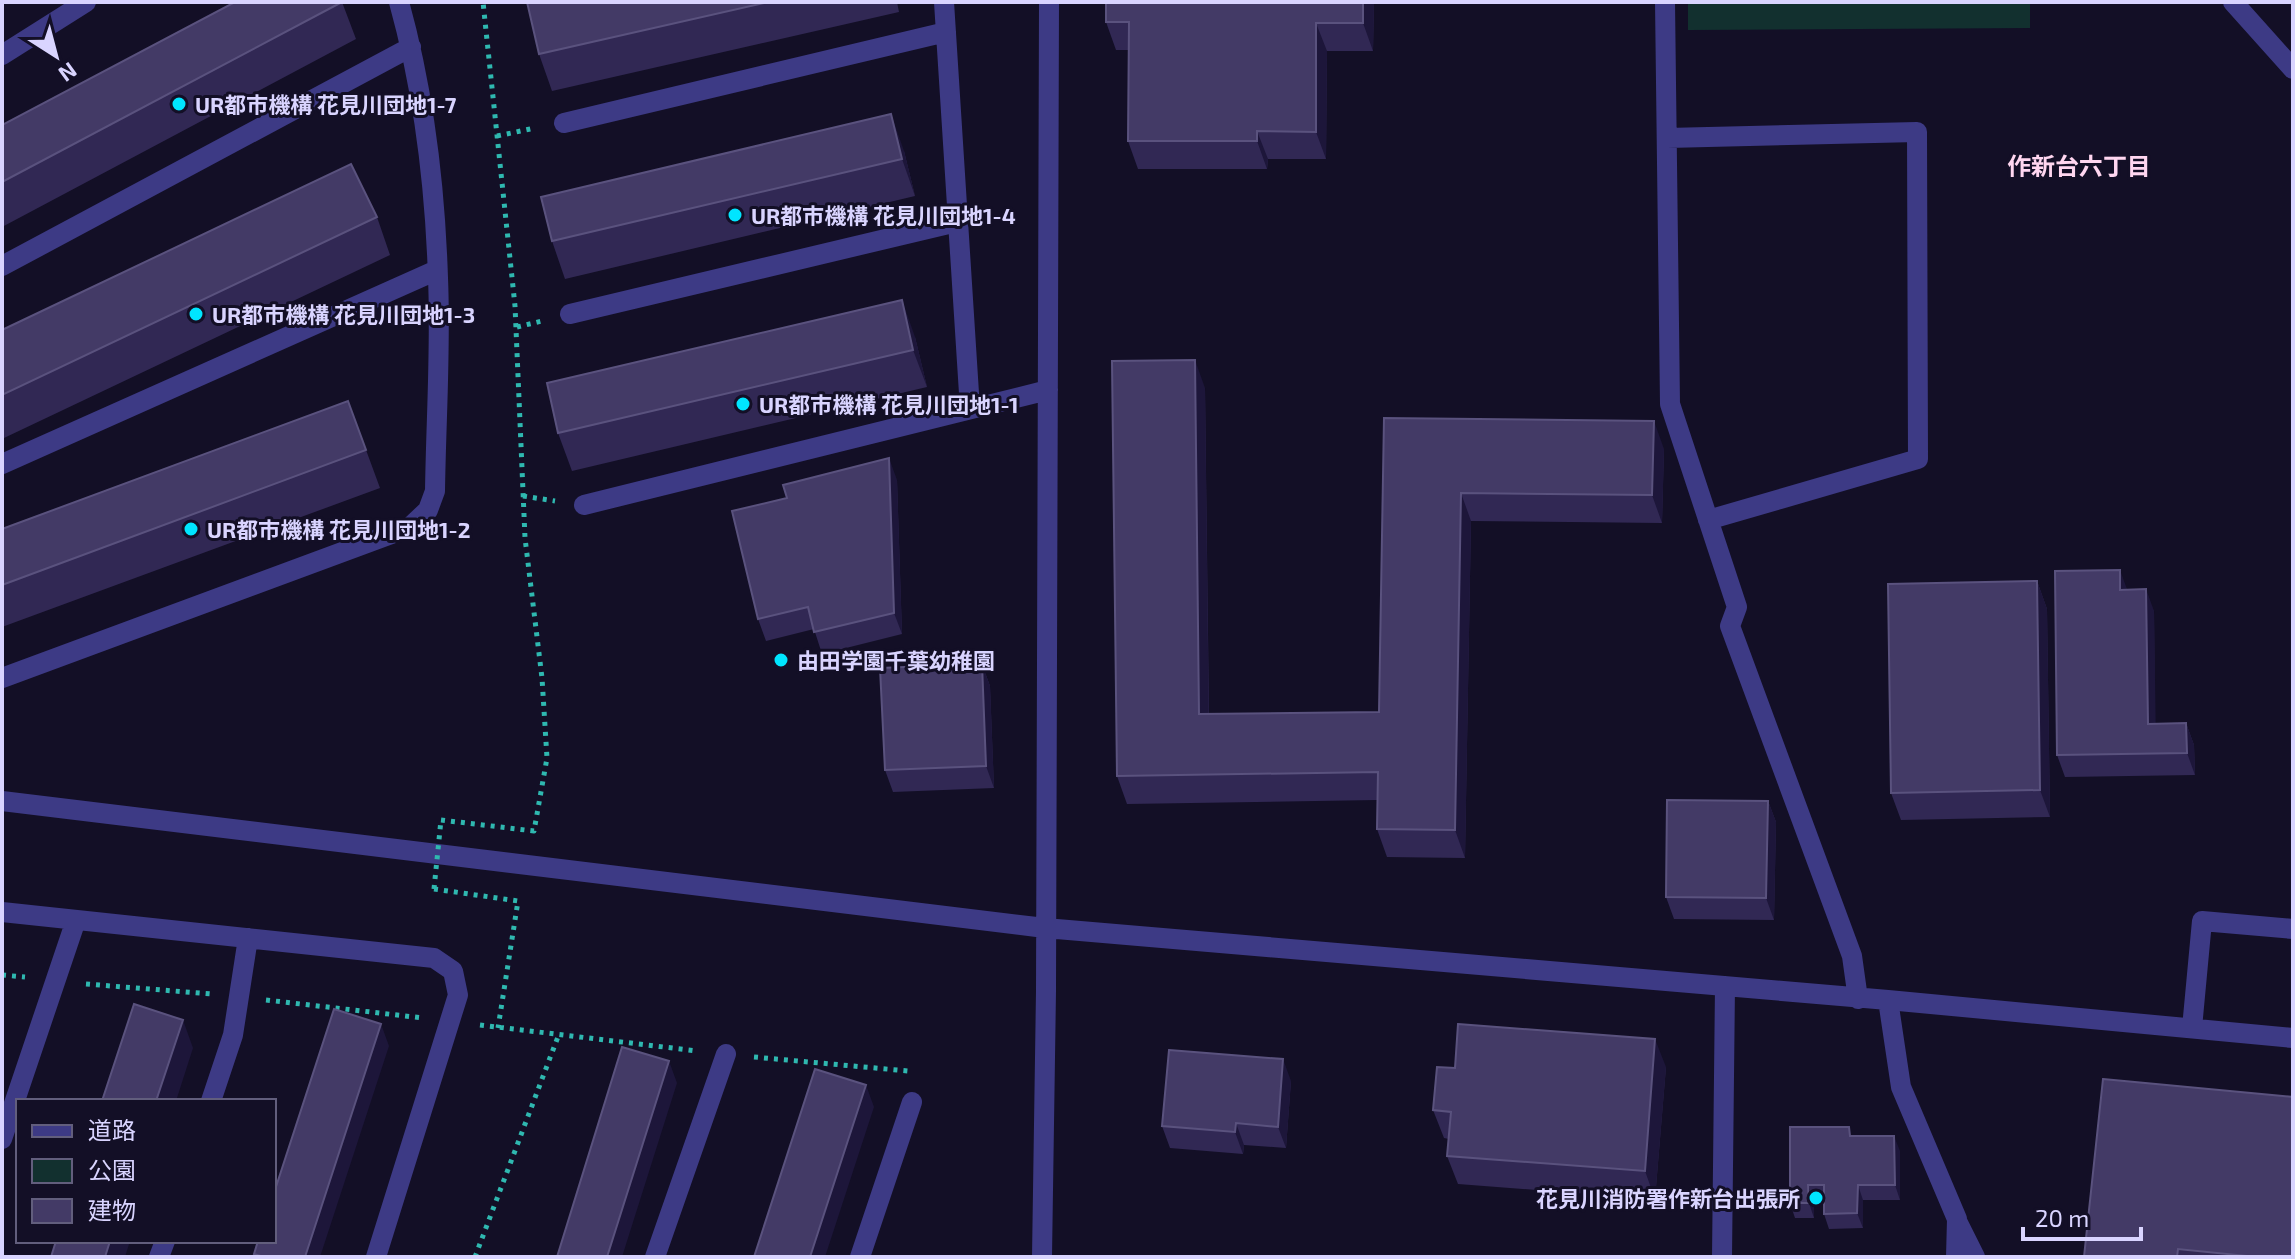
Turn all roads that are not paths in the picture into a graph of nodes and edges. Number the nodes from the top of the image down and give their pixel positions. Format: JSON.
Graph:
{"nodes":[{"id":1,"x":86,"y":2,"type":"edge"},
{"id":2,"x":399,"y":2,"type":"edge"},
{"id":3,"x":944,"y":2,"type":"edge"},
{"id":4,"x":1049,"y":2,"type":"edge"},
{"id":5,"x":1665,"y":2,"type":"edge"},
{"id":6,"x":2233,"y":2,"type":"edge"},
{"id":7,"x":946,"y":32,"type":"junction"},
{"id":8,"x":411,"y":47,"type":"junction"},
{"id":9,"x":2,"y":55,"type":"edge"},
{"id":10,"x":2293,"y":69,"type":"edge"},
{"id":11,"x":564,"y":123,"type":"road end"},
{"id":12,"x":1667,"y":138,"type":"junction"},
{"id":13,"x":957,"y":222,"type":"junction"},
{"id":14,"x":2,"y":266,"type":"edge"},
{"id":15,"x":437,"y":270,"type":"junction"},
{"id":16,"x":570,"y":314,"type":"dead end"},
{"id":17,"x":1048,"y":390,"type":"junction"},
{"id":18,"x":970,"y":409,"type":"junction"},
{"id":19,"x":2,"y":464,"type":"edge"},
{"id":20,"x":584,"y":505,"type":"dead end"},
{"id":21,"x":1708,"y":520,"type":"junction"},
{"id":22,"x":2,"y":678,"type":"edge"},
{"id":23,"x":2,"y":801,"type":"edge"},
{"id":24,"x":2,"y":912,"type":"edge"},
{"id":25,"x":76,"y":920,"type":"junction"},
{"id":26,"x":1045,"y":928,"type":"junction"},
{"id":27,"x":2293,"y":929,"type":"edge"},
{"id":28,"x":248,"y":938,"type":"junction"},
{"id":29,"x":1725,"y":986,"type":"junction"},
{"id":30,"x":1858,"y":999,"type":"junction"},
{"id":31,"x":1888,"y":1000,"type":"junction"},
{"id":32,"x":2192,"y":1028,"type":"junction"},
{"id":33,"x":2293,"y":1038,"type":"edge"},
{"id":34,"x":726,"y":1054,"type":"dead end"},
{"id":35,"x":212,"y":1099,"type":"edge"},
{"id":36,"x":912,"y":1102,"type":"dead end"},
{"id":37,"x":2,"y":1139,"type":"edge"},
{"id":38,"x":1957,"y":1219,"type":"junction"},
{"id":39,"x":376,"y":1257,"type":"edge"},
{"id":40,"x":655,"y":1257,"type":"edge"},
{"id":41,"x":860,"y":1257,"type":"edge"},
{"id":42,"x":1042,"y":1257,"type":"edge"},
{"id":43,"x":1722,"y":1257,"type":"edge"},
{"id":44,"x":1956,"y":1257,"type":"edge"},
{"id":45,"x":1975,"y":1257,"type":"edge"}],
"edges":[{"from":1,"to":9,"type":"street"},
{"from":2,"to":8,"type":"street"},
{"from":3,"to":7,"type":"street"},
{"from":4,"to":17,"type":"street"},
{"from":5,"to":12,"type":"street"},
{"from":6,"to":10,"type":"street"},
{"from":7,"to":11,"type":"street"},
{"from":7,"to":13,"type":"street"},
{"from":8,"to":14,"type":"street"},
{"from":8,"to":15,"type":"street"},
{"from":12,"to":21,"type":"street"},
{"from":12,"to":21,"type":"street"},
{"from":13,"to":16,"type":"street"},
{"from":13,"to":18,"type":"street"},
{"from":15,"to":19,"type":"street"},
{"from":15,"to":22,"type":"street"},
{"from":17,"to":18,"type":"street"},
{"from":17,"to":26,"type":"street"},
{"from":18,"to":20,"type":"street"},
{"from":21,"to":30,"type":"street"},
{"from":23,"to":26,"type":"street"},
{"from":24,"to":25,"type":"street"},
{"from":25,"to":28,"type":"street"},
{"from":25,"to":37,"type":"street"},
{"from":26,"to":29,"type":"street"},
{"from":26,"to":42,"type":"street"},
{"from":27,"to":32,"type":"street"},
{"from":28,"to":35,"type":"street"},
{"from":28,"to":39,"type":"street"},
{"from":29,"to":30,"type":"street"},
{"from":29,"to":43,"type":"street"},
{"from":30,"to":31,"type":"street"},
{"from":31,"to":32,"type":"street"},
{"from":31,"to":38,"type":"street"},
{"from":32,"to":33,"type":"street"},
{"from":34,"to":40,"type":"street"},
{"from":36,"to":41,"type":"street"},
{"from":38,"to":44,"type":"street"},
{"from":38,"to":45,"type":"street"}]}
